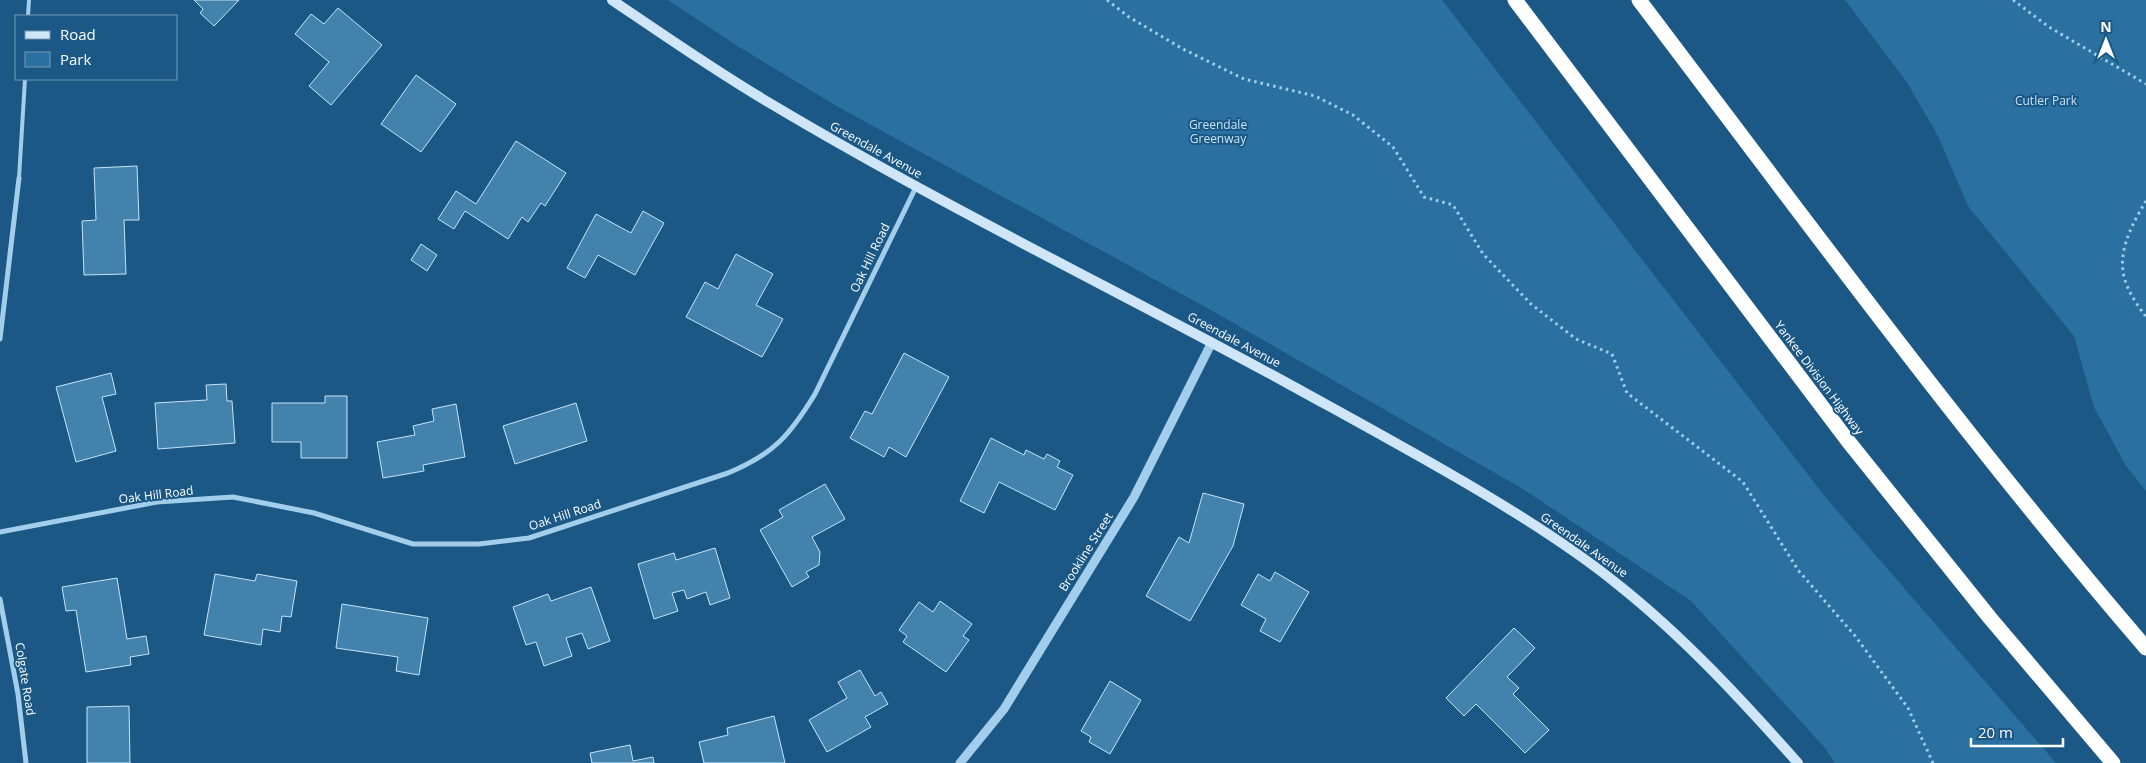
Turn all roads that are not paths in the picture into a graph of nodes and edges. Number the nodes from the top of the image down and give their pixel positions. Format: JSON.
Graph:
{"nodes":[{"id":1,"x":29,"y":0,"type":"edge"},
{"id":2,"x":612,"y":0,"type":"edge"},
{"id":3,"x":1515,"y":0,"type":"edge"},
{"id":4,"x":1639,"y":0,"type":"edge"},
{"id":5,"x":28,"y":15,"type":"edge"},
{"id":6,"x":25,"y":80,"type":"edge"},
{"id":7,"x":19,"y":178,"type":"joint"},
{"id":8,"x":916,"y":186,"type":"junction"},
{"id":9,"x":0,"y":339,"type":"edge"},
{"id":10,"x":1212,"y":342,"type":"junction"},
{"id":11,"x":0,"y":532,"type":"edge"},
{"id":12,"x":0,"y":599,"type":"edge"},
{"id":13,"x":2146,"y":648,"type":"edge"},
{"id":14,"x":26,"y":763,"type":"edge"},
{"id":15,"x":960,"y":763,"type":"edge"},
{"id":16,"x":1798,"y":763,"type":"edge"},
{"id":17,"x":2113,"y":763,"type":"edge"}],
"edges":[{"from":1,"to":5,"type":"lane"},
{"from":2,"to":8,"type":"main road","name":"Greendale Avenue"},
{"from":3,"to":17,"type":"highway","name":"Yankee Division Highway"},
{"from":4,"to":13,"type":"highway"},
{"from":6,"to":7,"type":"lane"},
{"from":7,"to":9,"type":"street"},
{"from":8,"to":10,"type":"main road","name":"Greendale Avenue"},
{"from":8,"to":11,"type":"street","name":"Oak Hill Road"},
{"from":10,"to":15,"type":"street","name":"Brookline Street"},
{"from":10,"to":16,"type":"main road","name":"Greendale Avenue"},
{"from":12,"to":14,"type":"street","name":"Colgate Road"}]}
